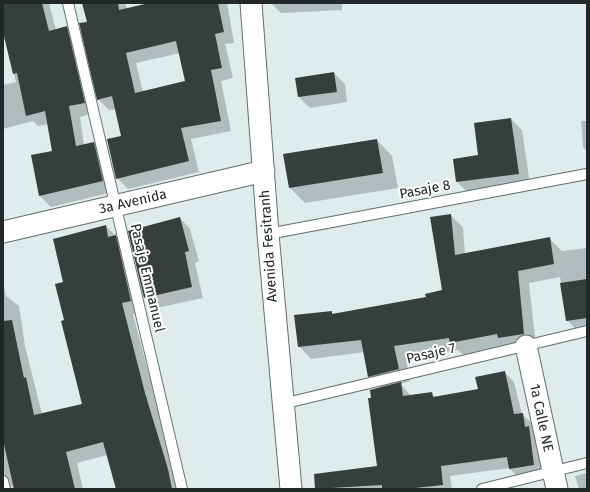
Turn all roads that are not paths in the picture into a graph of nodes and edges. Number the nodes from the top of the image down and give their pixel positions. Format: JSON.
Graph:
{"nodes":[{"id":1,"x":68,"y":3,"type":"edge"},
{"id":2,"x":251,"y":3,"type":"edge"},
{"id":3,"x":264,"y":171,"type":"junction"},
{"id":4,"x":587,"y":174,"type":"edge"},
{"id":5,"x":116,"y":206,"type":"junction"},
{"id":6,"x":3,"y":232,"type":"edge"},
{"id":7,"x":268,"y":234,"type":"junction"},
{"id":8,"x":587,"y":331,"type":"edge"},
{"id":9,"x":526,"y":346,"type":"junction"},
{"id":10,"x":282,"y":404,"type":"junction"},
{"id":11,"x":587,"y":463,"type":"edge"},
{"id":12,"x":3,"y":481,"type":"edge"},
{"id":13,"x":555,"y":481,"type":"edge"},
{"id":14,"x":5,"y":489,"type":"edge"},
{"id":15,"x":182,"y":489,"type":"edge"},
{"id":16,"x":291,"y":489,"type":"edge"},
{"id":17,"x":482,"y":489,"type":"edge"}],
"edges":[{"from":1,"to":5,"type":"lane","name":"Pasaje Emmanuel"},
{"from":2,"to":3,"type":"street","name":"Avenida Fesitranh"},
{"from":3,"to":5,"type":"street","name":"3a Avenida"},
{"from":3,"to":7,"type":"street","name":"Avenida Fesitranh"},
{"from":4,"to":7,"type":"lane","name":"Pasaje 8"},
{"from":5,"to":6,"type":"street","name":"3a Avenida"},
{"from":5,"to":15,"type":"lane","name":"Pasaje Emmanuel"},
{"from":7,"to":10,"type":"street","name":"Avenida Fesitranh"},
{"from":8,"to":9,"type":"lane","name":"Pasaje 7"},
{"from":9,"to":10,"type":"lane","name":"Pasaje 7"},
{"from":9,"to":13,"type":"street","name":"1a Calle NE"},
{"from":10,"to":16,"type":"street","name":"Avenida Fesitranh"},
{"from":11,"to":13,"type":"lane"},
{"from":12,"to":14,"type":"lane"},
{"from":13,"to":17,"type":"lane"}]}
